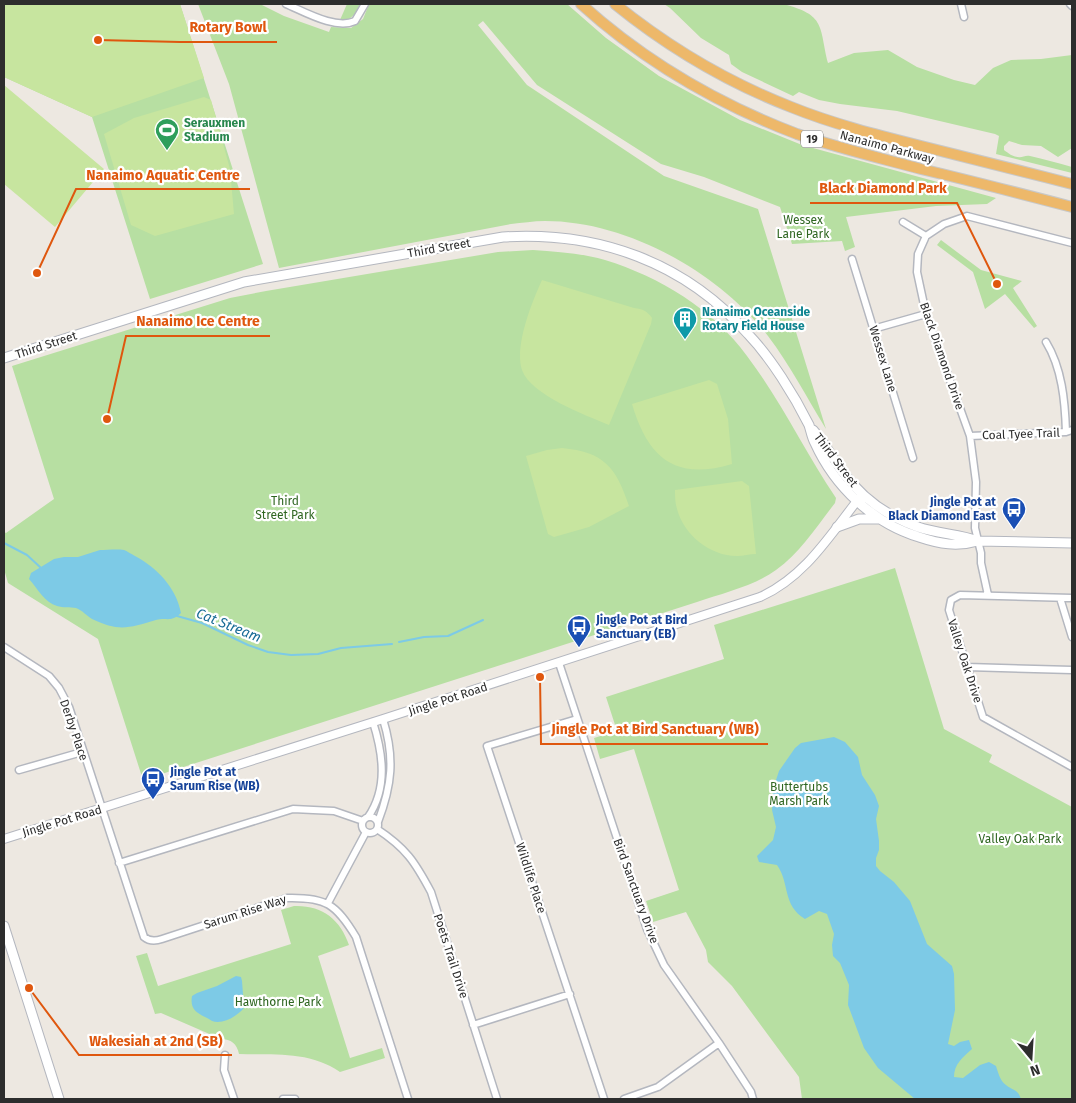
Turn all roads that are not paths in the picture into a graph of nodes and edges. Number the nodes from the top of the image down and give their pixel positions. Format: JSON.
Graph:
{"nodes":[{"id":1,"x":286,"y":4,"type":"edge"},
{"id":2,"x":365,"y":4,"type":"edge"},
{"id":3,"x":581,"y":4,"type":"edge"},
{"id":4,"x":615,"y":4,"type":"edge"},
{"id":5,"x":961,"y":4,"type":"edge"},
{"id":6,"x":964,"y":17,"type":"dead end"},
{"id":7,"x":1072,"y":184,"type":"edge"},
{"id":8,"x":1072,"y":207,"type":"edge"},
{"id":9,"x":904,"y":222,"type":"dead end"},
{"id":10,"x":926,"y":236,"type":"junction"},
{"id":11,"x":1072,"y":243,"type":"edge"},
{"id":12,"x":852,"y":259,"type":"dead end"},
{"id":13,"x":926,"y":314,"type":"junction"},
{"id":14,"x":874,"y":329,"type":"junction"},
{"id":15,"x":1046,"y":342,"type":"dead end"},
{"id":16,"x":4,"y":358,"type":"edge"},
{"id":17,"x":1069,"y":431,"type":"edge"},
{"id":18,"x":970,"y":436,"type":"junction"},
{"id":19,"x":913,"y":458,"type":"dead end"},
{"id":20,"x":859,"y":498,"type":"junction"},
{"id":21,"x":881,"y":520,"type":"junction"},
{"id":22,"x":837,"y":526,"type":"junction"},
{"id":23,"x":978,"y":541,"type":"junction"},
{"id":24,"x":1072,"y":543,"type":"edge"},
{"id":25,"x":988,"y":596,"type":"junction"},
{"id":26,"x":1060,"y":598,"type":"junction"},
{"id":27,"x":1072,"y":598,"type":"edge"},
{"id":28,"x":1072,"y":637,"type":"edge"},
{"id":29,"x":4,"y":647,"type":"edge"},
{"id":30,"x":559,"y":663,"type":"junction"},
{"id":31,"x":967,"y":667,"type":"junction"},
{"id":32,"x":1072,"y":670,"type":"edge"},
{"id":33,"x":383,"y":719,"type":"junction"},
{"id":34,"x":577,"y":719,"type":"junction"},
{"id":35,"x":373,"y":722,"type":"junction"},
{"id":36,"x":82,"y":752,"type":"junction"},
{"id":37,"x":1072,"y":767,"type":"edge"},
{"id":38,"x":18,"y":770,"type":"dead end"},
{"id":39,"x":102,"y":809,"type":"junction"},
{"id":40,"x":366,"y":819,"type":"junction"},
{"id":41,"x":378,"y":826,"type":"junction"},
{"id":42,"x":366,"y":832,"type":"junction"},
{"id":43,"x":4,"y":839,"type":"edge"},
{"id":44,"x":119,"y":863,"type":"junction"},
{"id":45,"x":328,"y":903,"type":"junction"},
{"id":46,"x":4,"y":926,"type":"edge"},
{"id":47,"x":570,"y":994,"type":"junction"},
{"id":48,"x":473,"y":1025,"type":"junction"},
{"id":49,"x":719,"y":1043,"type":"junction"},
{"id":50,"x":225,"y":1055,"type":"dead end"},
{"id":51,"x":59,"y":1099,"type":"edge"},
{"id":52,"x":234,"y":1099,"type":"edge"},
{"id":53,"x":283,"y":1099,"type":"edge"},
{"id":54,"x":296,"y":1099,"type":"edge"},
{"id":55,"x":408,"y":1099,"type":"edge"},
{"id":56,"x":497,"y":1099,"type":"edge"},
{"id":57,"x":604,"y":1099,"type":"edge"},
{"id":58,"x":624,"y":1099,"type":"edge"},
{"id":59,"x":753,"y":1099,"type":"edge"}],
"edges":[{"from":1,"to":2,"type":"street"},
{"from":3,"to":8,"type":"highway","name":"Nanaimo Parkway","number":"19"},
{"from":4,"to":7,"type":"highway","name":"Nanaimo Parkway","number":"19"},
{"from":5,"to":6,"type":"street"},
{"from":9,"to":10,"type":"street"},
{"from":10,"to":11,"type":"street"},
{"from":10,"to":13,"type":"street","name":"Black Diamond Drive"},
{"from":12,"to":14,"type":"street","name":"Wessex Lane"},
{"from":13,"to":14,"type":"street"},
{"from":13,"to":18,"type":"street","name":"Black Diamond Drive"},
{"from":14,"to":19,"type":"street","name":"Wessex Lane"},
{"from":15,"to":17,"type":"street"},
{"from":16,"to":20,"type":"main road","name":"Third Street"},
{"from":17,"to":18,"type":"street","name":"Coal Tyee Trail"},
{"from":18,"to":23,"type":"street","name":"Black Diamond Drive"},
{"from":20,"to":21,"type":"main road"},
{"from":20,"to":22,"type":"street","name":"Jingle Pot Road"},
{"from":20,"to":23,"type":"main road"},
{"from":21,"to":22,"type":"main road"},
{"from":21,"to":23,"type":"main road"},
{"from":22,"to":30,"type":"street","name":"Jingle Pot Road"},
{"from":23,"to":24,"type":"main road"},
{"from":23,"to":25,"type":"street"},
{"from":25,"to":26,"type":"street","name":"Valley Oak Drive"},
{"from":25,"to":31,"type":"street","name":"Valley Oak Drive"},
{"from":26,"to":27,"type":"street","name":"Valley Oak Drive"},
{"from":26,"to":28,"type":"street"},
{"from":29,"to":36,"type":"street","name":"Derby Place"},
{"from":30,"to":33,"type":"street","name":"Jingle Pot Road"},
{"from":30,"to":34,"type":"street","name":"Bird Sanctuary Drive"},
{"from":31,"to":32,"type":"street"},
{"from":31,"to":37,"type":"street","name":"Valley Oak Drive"},
{"from":33,"to":35,"type":"street","name":"Jingle Pot Road"},
{"from":33,"to":41,"type":"street"},
{"from":34,"to":47,"type":"street","name":"Wildlife Place"},
{"from":34,"to":49,"type":"street","name":"Bird Sanctuary Drive"},
{"from":35,"to":39,"type":"street","name":"Jingle Pot Road"},
{"from":35,"to":40,"type":"street"},
{"from":36,"to":38,"type":"street"},
{"from":36,"to":39,"type":"street","name":"Derby Place"},
{"from":39,"to":43,"type":"street","name":"Jingle Pot Road"},
{"from":39,"to":44,"type":"street","name":"Sarum Rise Way"},
{"from":40,"to":41,"type":"street"},
{"from":40,"to":42,"type":"street"},
{"from":40,"to":44,"type":"street"},
{"from":41,"to":42,"type":"street"},
{"from":41,"to":48,"type":"street","name":"Poets Trail Drive"},
{"from":42,"to":45,"type":"street"},
{"from":44,"to":45,"type":"street","name":"Sarum Rise Way"},
{"from":45,"to":55,"type":"street"},
{"from":46,"to":51,"type":"main road"},
{"from":47,"to":48,"type":"street"},
{"from":47,"to":57,"type":"street","name":"Wildlife Place"},
{"from":48,"to":56,"type":"street","name":"Poets Trail Drive"},
{"from":49,"to":58,"type":"street"},
{"from":49,"to":59,"type":"street","name":"Bird Sanctuary Drive"},
{"from":50,"to":52,"type":"street"},
{"from":53,"to":54,"type":"street"}]}
